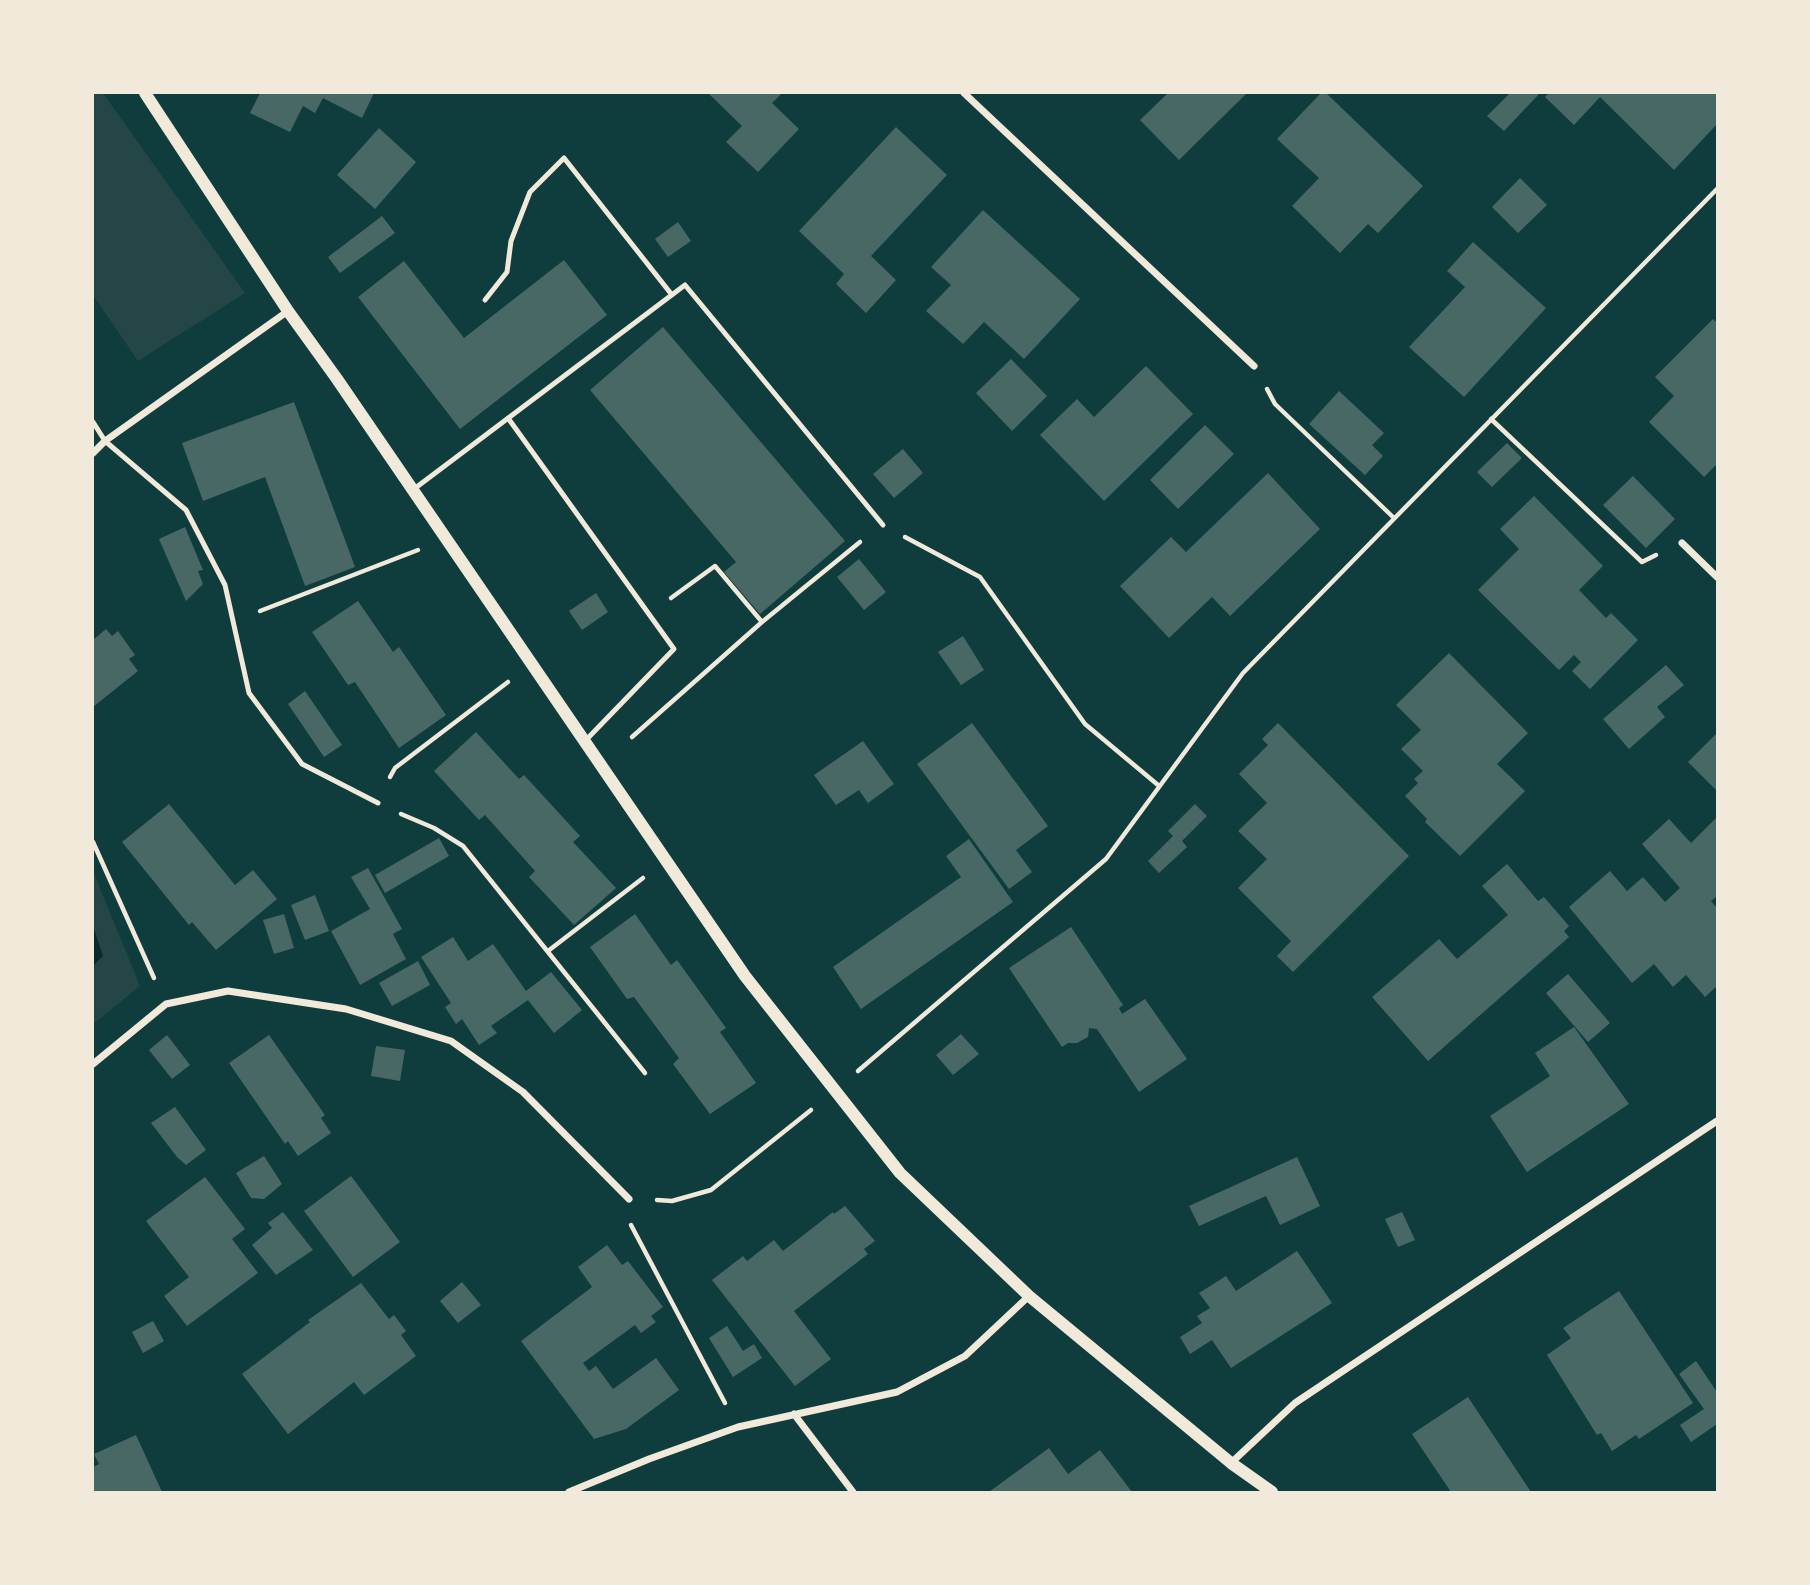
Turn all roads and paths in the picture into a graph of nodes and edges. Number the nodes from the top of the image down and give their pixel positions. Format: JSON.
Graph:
{"nodes":[{"id":1,"x":145,"y":93,"type":"edge"},
{"id":2,"x":964,"y":93,"type":"edge"},
{"id":3,"x":1717,"y":189,"type":"edge"},
{"id":4,"x":672,"y":295,"type":"junction"},
{"id":5,"x":485,"y":300,"type":"dead end"},
{"id":6,"x":288,"y":311,"type":"junction"},
{"id":7,"x":1254,"y":366,"type":"joint"},
{"id":8,"x":508,"y":418,"type":"junction"},
{"id":9,"x":1491,"y":419,"type":"junction"},
{"id":10,"x":93,"y":422,"type":"edge"},
{"id":11,"x":105,"y":441,"type":"junction"},
{"id":12,"x":93,"y":453,"type":"edge"},
{"id":13,"x":412,"y":491,"type":"junction"},
{"id":14,"x":1394,"y":518,"type":"junction"},
{"id":15,"x":883,"y":524,"type":"junction"},
{"id":16,"x":445,"y":540,"type":"junction"},
{"id":17,"x":1682,"y":543,"type":"joint"},
{"id":18,"x":1717,"y":577,"type":"edge"},
{"id":19,"x":650,"y":613,"type":"junction"},
{"id":20,"x":233,"y":621,"type":"junction"},
{"id":21,"x":762,"y":622,"type":"junction"},
{"id":22,"x":531,"y":665,"type":"junction"},
{"id":23,"x":584,"y":742,"type":"junction"},
{"id":24,"x":600,"y":765,"type":"junction"},
{"id":25,"x":1158,"y":785,"type":"junction"},
{"id":26,"x":378,"y":803,"type":"junction"},
{"id":27,"x":93,"y":842,"type":"edge"},
{"id":28,"x":666,"y":861,"type":"junction"},
{"id":29,"x":548,"y":951,"type":"junction"},
{"id":30,"x":166,"y":1004,"type":"junction"},
{"id":31,"x":919,"y":1021,"type":"dead end"},
{"id":32,"x":93,"y":1064,"type":"edge"},
{"id":33,"x":645,"y":1073,"type":"dead end"},
{"id":34,"x":1717,"y":1121,"type":"edge"},
{"id":35,"x":756,"y":1156,"type":"dead end"},
{"id":36,"x":629,"y":1199,"type":"junction"},
{"id":37,"x":1029,"y":1296,"type":"junction"},
{"id":38,"x":794,"y":1414,"type":"junction"},
{"id":39,"x":738,"y":1427,"type":"junction"},
{"id":40,"x":1231,"y":1463,"type":"junction"},
{"id":41,"x":569,"y":1492,"type":"edge"},
{"id":42,"x":853,"y":1492,"type":"edge"},
{"id":43,"x":1272,"y":1492,"type":"edge"}],
"edges":[{"from":1,"to":6,"type":"street"},
{"from":2,"to":7,"type":"street"},
{"from":3,"to":9,"type":"path"},
{"from":4,"to":5,"type":"lane"},
{"from":4,"to":8,"type":"lane"},
{"from":4,"to":15,"type":"lane"},
{"from":6,"to":11,"type":"street"},
{"from":6,"to":13,"type":"street"},
{"from":7,"to":14,"type":"path"},
{"from":8,"to":13,"type":"lane"},
{"from":8,"to":19,"type":"lane"},
{"from":9,"to":14,"type":"path"},
{"from":9,"to":17,"type":"path"},
{"from":10,"to":11,"type":"lane"},
{"from":11,"to":12,"type":"street"},
{"from":11,"to":20,"type":"lane"},
{"from":13,"to":16,"type":"street"},
{"from":14,"to":25,"type":"path"},
{"from":15,"to":21,"type":"path"},
{"from":15,"to":25,"type":"path"},
{"from":16,"to":20,"type":"path"},
{"from":16,"to":22,"type":"street"},
{"from":17,"to":18,"type":"street"},
{"from":19,"to":21,"type":"path"},
{"from":19,"to":23,"type":"lane"},
{"from":20,"to":26,"type":"lane"},
{"from":21,"to":24,"type":"path"},
{"from":22,"to":23,"type":"street"},
{"from":22,"to":26,"type":"path"},
{"from":23,"to":24,"type":"street"},
{"from":24,"to":28,"type":"street"},
{"from":25,"to":31,"type":"path"},
{"from":26,"to":29,"type":"path"},
{"from":27,"to":30,"type":"path"},
{"from":28,"to":29,"type":"path"},
{"from":28,"to":37,"type":"street"},
{"from":29,"to":33,"type":"path"},
{"from":30,"to":32,"type":"street"},
{"from":30,"to":36,"type":"street"},
{"from":34,"to":40,"type":"street"},
{"from":35,"to":36,"type":"path"},
{"from":36,"to":39,"type":"path"},
{"from":37,"to":38,"type":"street"},
{"from":37,"to":40,"type":"street"},
{"from":38,"to":39,"type":"street"},
{"from":38,"to":42,"type":"street"},
{"from":39,"to":41,"type":"street"},
{"from":40,"to":43,"type":"street"}]}
